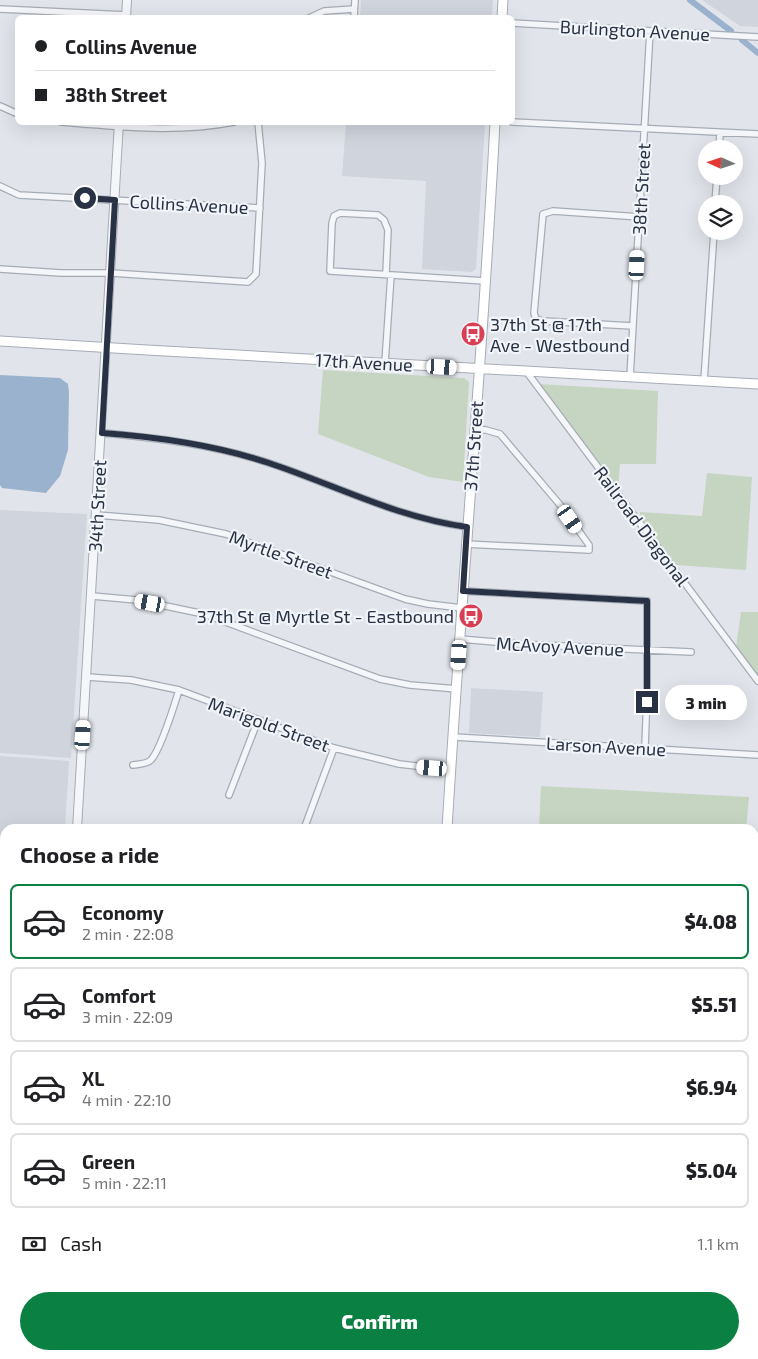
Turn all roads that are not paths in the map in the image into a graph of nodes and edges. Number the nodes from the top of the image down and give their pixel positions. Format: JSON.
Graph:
{"nodes":[{"id":1,"x":127,"y":0,"type":"edge"},
{"id":2,"x":355,"y":0,"type":"edge"},
{"id":3,"x":503,"y":0,"type":"edge"},
{"id":4,"x":0,"y":9,"type":"edge"},
{"id":5,"x":354,"y":9,"type":"junction"},
{"id":6,"x":108,"y":15,"type":"edge"},
{"id":7,"x":126,"y":15,"type":"edge"},
{"id":8,"x":315,"y":15,"type":"edge"},
{"id":9,"x":354,"y":15,"type":"edge"},
{"id":10,"x":502,"y":15,"type":"edge"},
{"id":11,"x":515,"y":23,"type":"edge"},
{"id":12,"x":650,"y":31,"type":"junction"},
{"id":13,"x":758,"y":37,"type":"edge"},
{"id":14,"x":0,"y":106,"type":"edge"},
{"id":15,"x":15,"y":113,"type":"edge"},
{"id":16,"x":515,"y":122,"type":"edge"},
{"id":17,"x":119,"y":125,"type":"edge"},
{"id":18,"x":212,"y":125,"type":"edge"},
{"id":19,"x":258,"y":125,"type":"edge"},
{"id":20,"x":495,"y":125,"type":"edge"},
{"id":21,"x":645,"y":129,"type":"junction"},
{"id":22,"x":720,"y":133,"type":"junction"},
{"id":23,"x":758,"y":134,"type":"edge"},
{"id":24,"x":720,"y":140,"type":"edge"},
{"id":25,"x":0,"y":186,"type":"edge"},
{"id":26,"x":115,"y":200,"type":"junction"},
{"id":27,"x":260,"y":208,"type":"junction"},
{"id":28,"x":640,"y":217,"type":"junction"},
{"id":29,"x":713,"y":240,"type":"edge"},
{"id":30,"x":0,"y":269,"type":"edge"},
{"id":31,"x":111,"y":273,"type":"junction"},
{"id":32,"x":388,"y":275,"type":"junction"},
{"id":33,"x":485,"y":281,"type":"junction"},
{"id":34,"x":633,"y":326,"type":"junction"},
{"id":35,"x":0,"y":341,"type":"edge"},
{"id":36,"x":106,"y":348,"type":"junction"},
{"id":37,"x":385,"y":364,"type":"junction"},
{"id":38,"x":480,"y":369,"type":"junction"},
{"id":39,"x":526,"y":371,"type":"junction"},
{"id":40,"x":630,"y":377,"type":"junction"},
{"id":41,"x":704,"y":381,"type":"junction"},
{"id":42,"x":758,"y":384,"type":"edge"},
{"id":43,"x":475,"y":429,"type":"junction"},
{"id":44,"x":102,"y":433,"type":"junction"},
{"id":45,"x":97,"y":515,"type":"junction"},
{"id":46,"x":467,"y":527,"type":"junction"},
{"id":47,"x":466,"y":544,"type":"junction"},
{"id":48,"x":463,"y":591,"type":"junction"},
{"id":49,"x":92,"y":596,"type":"junction"},
{"id":50,"x":462,"y":608,"type":"junction"},
{"id":51,"x":460,"y":639,"type":"junction"},
{"id":52,"x":647,"y":650,"type":"junction"},
{"id":53,"x":691,"y":652,"type":"dead end"},
{"id":54,"x":87,"y":677,"type":"junction"},
{"id":55,"x":758,"y":681,"type":"edge"},
{"id":56,"x":457,"y":689,"type":"junction"},
{"id":57,"x":179,"y":690,"type":"junction"},
{"id":58,"x":258,"y":720,"type":"junction"},
{"id":59,"x":454,"y":737,"type":"junction"},
{"id":60,"x":645,"y":747,"type":"junction"},
{"id":61,"x":334,"y":748,"type":"junction"},
{"id":62,"x":758,"y":755,"type":"edge"},
{"id":63,"x":133,"y":766,"type":"dead end"},
{"id":64,"x":451,"y":770,"type":"junction"},
{"id":65,"x":229,"y":795,"type":"dead end"},
{"id":66,"x":77,"y":824,"type":"edge"},
{"id":67,"x":306,"y":824,"type":"edge"},
{"id":68,"x":447,"y":824,"type":"edge"}],
"edges":[{"from":1,"to":7,"type":"street"},
{"from":2,"to":5,"type":"street"},
{"from":3,"to":10,"type":"main road"},
{"from":4,"to":6,"type":"street"},
{"from":5,"to":8,"type":"street"},
{"from":5,"to":9,"type":"street"},
{"from":11,"to":12,"type":"street","name":"Burlington Avenue"},
{"from":12,"to":13,"type":"street","name":"Burlington Avenue"},
{"from":12,"to":21,"type":"street","name":"38th Street"},
{"from":14,"to":15,"type":"street"},
{"from":16,"to":21,"type":"street"},
{"from":17,"to":18,"type":"street"},
{"from":17,"to":26,"type":"street","name":"34th Street"},
{"from":19,"to":27,"type":"street"},
{"from":20,"to":33,"type":"main road","name":"37th Street"},
{"from":21,"to":22,"type":"street"},
{"from":21,"to":28,"type":"street","name":"38th Street"},
{"from":22,"to":23,"type":"street"},
{"from":22,"to":24,"type":"street"},
{"from":25,"to":26,"type":"street","name":"Collins Avenue"},
{"from":26,"to":27,"type":"street","name":"Collins Avenue"},
{"from":26,"to":31,"type":"street","name":"34th Street"},
{"from":27,"to":31,"type":"street"},
{"from":28,"to":34,"type":"street","name":"38th Street"},
{"from":28,"to":34,"type":"street"},
{"from":29,"to":41,"type":"street"},
{"from":30,"to":31,"type":"street"},
{"from":31,"to":36,"type":"street","name":"34th Street"},
{"from":32,"to":32,"type":"street"},
{"from":32,"to":33,"type":"street"},
{"from":32,"to":37,"type":"street"},
{"from":33,"to":38,"type":"main road","name":"37th Street"},
{"from":34,"to":40,"type":"street","name":"38th Street"},
{"from":35,"to":36,"type":"main road","name":"17th Avenue"},
{"from":36,"to":37,"type":"main road","name":"17th Avenue"},
{"from":36,"to":44,"type":"street","name":"34th Street"},
{"from":37,"to":38,"type":"main road","name":"17th Avenue"},
{"from":38,"to":39,"type":"main road","name":"17th Avenue"},
{"from":38,"to":43,"type":"main road","name":"37th Street"},
{"from":39,"to":40,"type":"main road","name":"17th Avenue"},
{"from":39,"to":55,"type":"street","name":"Railroad Diagonal"},
{"from":40,"to":41,"type":"main road","name":"17th Avenue"},
{"from":41,"to":42,"type":"main road","name":"17th Avenue"},
{"from":43,"to":46,"type":"main road","name":"37th Street"},
{"from":43,"to":47,"type":"street"},
{"from":44,"to":45,"type":"street","name":"34th Street"},
{"from":44,"to":46,"type":"street"},
{"from":45,"to":49,"type":"street","name":"34th Street"},
{"from":45,"to":50,"type":"street","name":"Myrtle Street"},
{"from":46,"to":47,"type":"main road","name":"37th Street"},
{"from":47,"to":48,"type":"main road","name":"37th Street"},
{"from":48,"to":50,"type":"main road","name":"37th Street"},
{"from":48,"to":52,"type":"street"},
{"from":49,"to":54,"type":"street","name":"34th Street"},
{"from":49,"to":56,"type":"street"},
{"from":50,"to":51,"type":"main road","name":"37th Street"},
{"from":51,"to":52,"type":"street","name":"McAvoy Avenue"},
{"from":51,"to":56,"type":"main road","name":"37th Street"},
{"from":52,"to":53,"type":"street","name":"McAvoy Avenue"},
{"from":52,"to":60,"type":"street"},
{"from":54,"to":57,"type":"street","name":"Marigold Street"},
{"from":54,"to":66,"type":"street","name":"34th Street"},
{"from":56,"to":59,"type":"main road","name":"37th Street"},
{"from":57,"to":58,"type":"street","name":"Marigold Street"},
{"from":57,"to":63,"type":"street"},
{"from":58,"to":61,"type":"street","name":"Marigold Street"},
{"from":58,"to":65,"type":"street"},
{"from":59,"to":60,"type":"street","name":"Larson Avenue"},
{"from":59,"to":64,"type":"main road","name":"37th Street"},
{"from":60,"to":62,"type":"street","name":"Larson Avenue"},
{"from":61,"to":64,"type":"street","name":"Marigold Street"},
{"from":61,"to":67,"type":"street"},
{"from":64,"to":68,"type":"main road","name":"37th Street"}]}
